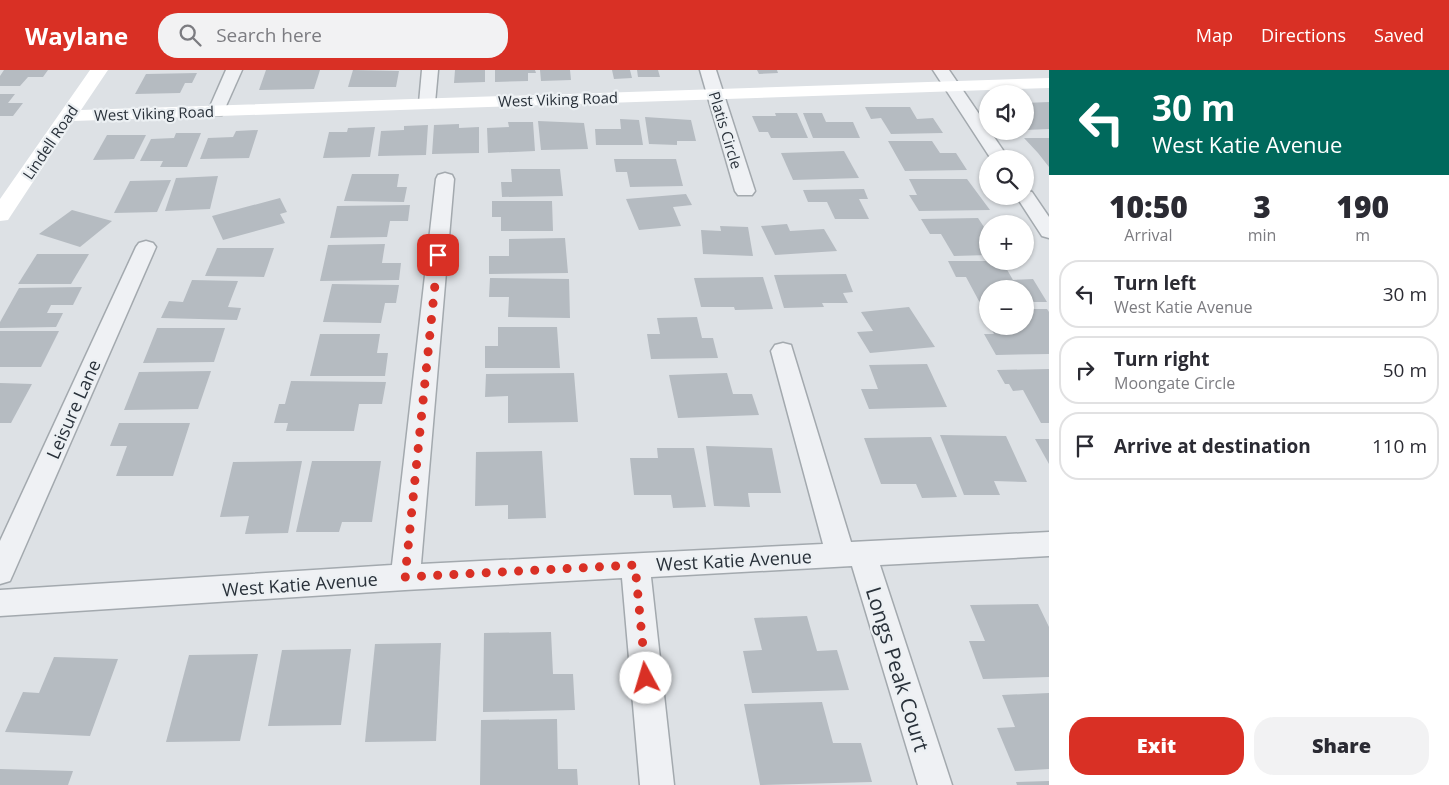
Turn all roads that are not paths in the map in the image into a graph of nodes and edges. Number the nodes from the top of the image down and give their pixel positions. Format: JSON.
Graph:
{"nodes":[{"id":1,"x":99,"y":70,"type":"edge"},
{"id":2,"x":234,"y":70,"type":"edge"},
{"id":3,"x":430,"y":70,"type":"edge"},
{"id":4,"x":708,"y":70,"type":"edge"},
{"id":5,"x":942,"y":70,"type":"edge"},
{"id":6,"x":1049,"y":83,"type":"edge"},
{"id":7,"x":952,"y":86,"type":"junction"},
{"id":8,"x":715,"y":94,"type":"junction"},
{"id":9,"x":427,"y":103,"type":"junction"},
{"id":10,"x":216,"y":111,"type":"junction"},
{"id":11,"x":68,"y":116,"type":"junction"},
{"id":12,"x":994,"y":150,"type":"edge"},
{"id":13,"x":446,"y":179,"type":"dead end"},
{"id":14,"x":745,"y":191,"type":"dead end"},
{"id":15,"x":1031,"y":205,"type":"edge"},
{"id":16,"x":0,"y":215,"type":"edge"},
{"id":17,"x":1049,"y":232,"type":"edge"},
{"id":18,"x":146,"y":247,"type":"dead end"},
{"id":19,"x":783,"y":351,"type":"dead end"},
{"id":20,"x":1049,"y":544,"type":"edge"},
{"id":21,"x":851,"y":554,"type":"junction"},
{"id":22,"x":635,"y":565,"type":"junction"},
{"id":23,"x":0,"y":572,"type":"edge"},
{"id":24,"x":405,"y":577,"type":"junction"},
{"id":25,"x":0,"y":603,"type":"edge"},
{"id":26,"x":657,"y":785,"type":"edge"},
{"id":27,"x":935,"y":785,"type":"edge"}],
"edges":[{"from":1,"to":11,"type":"street","name":"Lindell Road"},
{"from":2,"to":10,"type":"street"},
{"from":3,"to":9,"type":"street"},
{"from":4,"to":8,"type":"street","name":"Platis Circle"},
{"from":5,"to":7,"type":"street"},
{"from":6,"to":7,"type":"street","name":"West Viking Road"},
{"from":7,"to":8,"type":"street","name":"West Viking Road"},
{"from":7,"to":12,"type":"street"},
{"from":8,"to":9,"type":"street","name":"West Viking Road"},
{"from":8,"to":14,"type":"street","name":"Platis Circle"},
{"from":9,"to":10,"type":"street","name":"West Viking Road"},
{"from":10,"to":11,"type":"street","name":"West Viking Road"},
{"from":11,"to":16,"type":"street","name":"Lindell Road"},
{"from":13,"to":24,"type":"street"},
{"from":15,"to":17,"type":"street"},
{"from":18,"to":23,"type":"street","name":"Leisure Lane"},
{"from":19,"to":21,"type":"street","name":"Longs Peak Court"},
{"from":20,"to":21,"type":"street","name":"West Katie Avenue"},
{"from":21,"to":22,"type":"street","name":"West Katie Avenue"},
{"from":21,"to":27,"type":"street","name":"Longs Peak Court"},
{"from":22,"to":24,"type":"street","name":"West Katie Avenue"},
{"from":22,"to":26,"type":"street"},
{"from":24,"to":25,"type":"street","name":"West Katie Avenue"}]}
